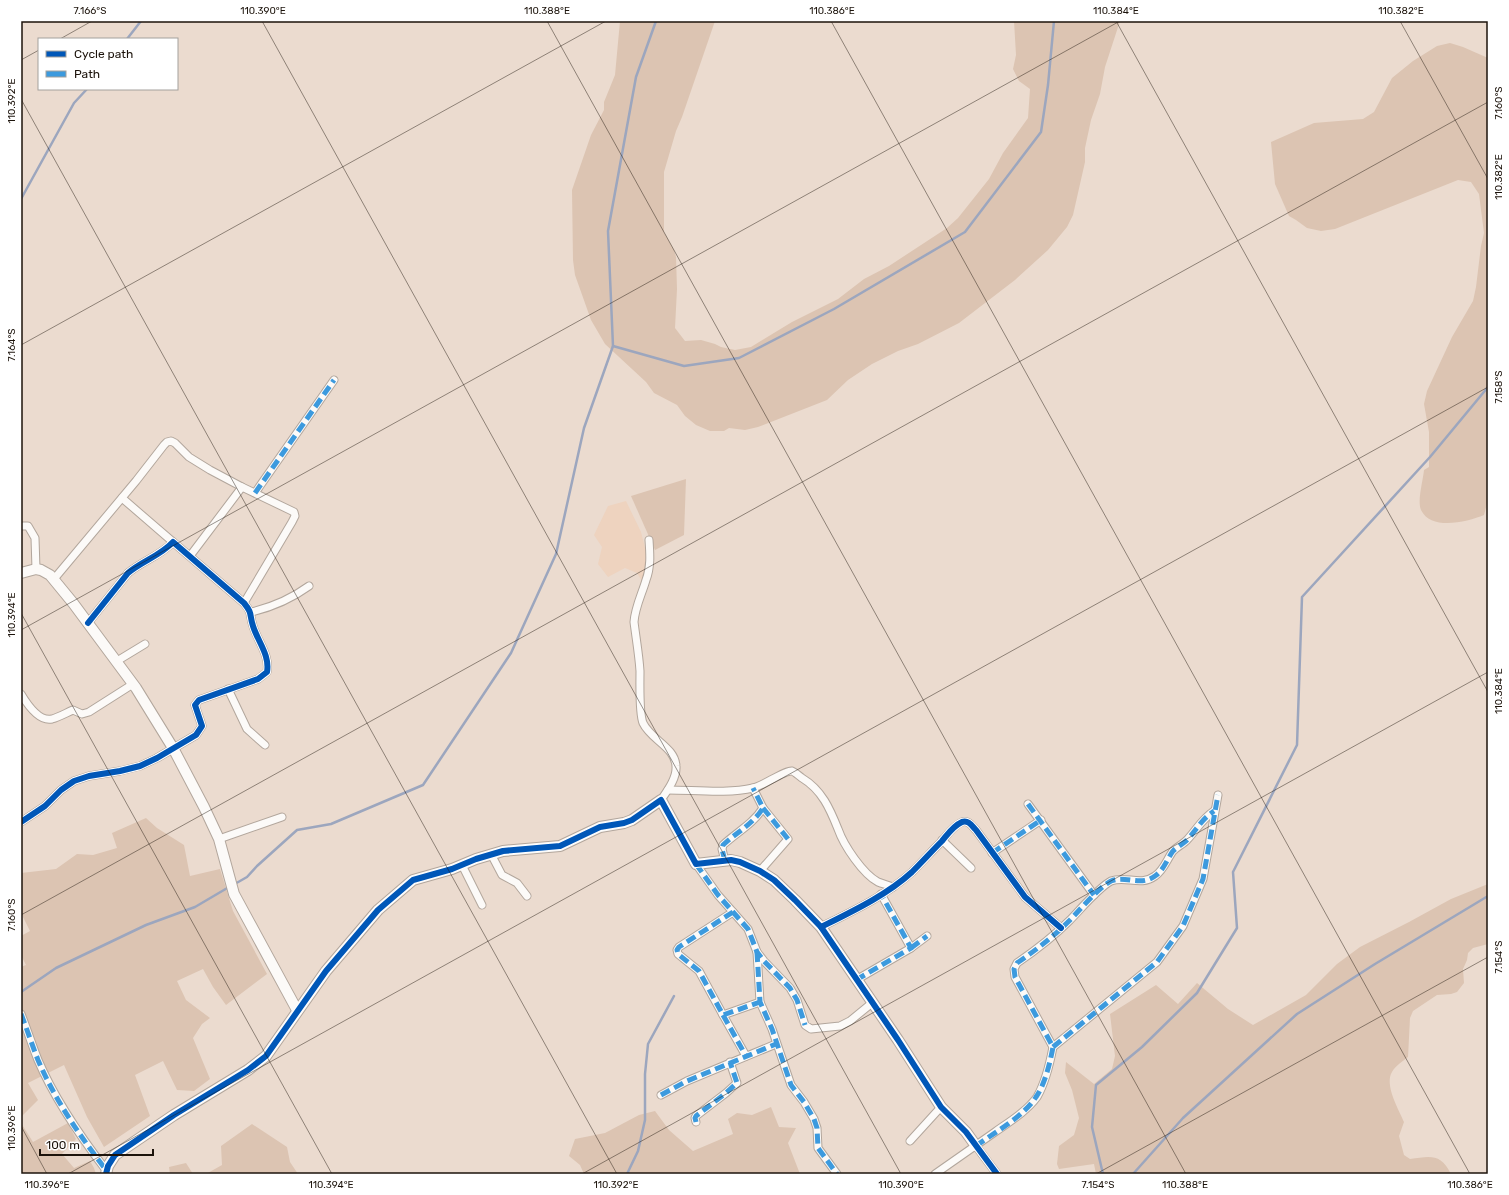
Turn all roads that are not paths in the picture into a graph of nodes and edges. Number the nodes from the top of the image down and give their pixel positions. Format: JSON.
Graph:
{"nodes":[{"id":1,"x":334,"y":380,"type":"dead end"},
{"id":2,"x":242,"y":488,"type":"junction"},
{"id":3,"x":255,"y":493,"type":"junction"},
{"id":4,"x":122,"y":498,"type":"junction"},
{"id":5,"x":21,"y":526,"type":"edge"},
{"id":6,"x":649,"y":540,"type":"dead end"},
{"id":7,"x":173,"y":542,"type":"junction"},
{"id":8,"x":190,"y":556,"type":"junction"},
{"id":9,"x":36,"y":569,"type":"junction"},
{"id":10,"x":21,"y":573,"type":"edge"},
{"id":11,"x":54,"y":579,"type":"junction"},
{"id":12,"x":309,"y":586,"type":"dead end"},
{"id":13,"x":244,"y":603,"type":"junction"},
{"id":14,"x":251,"y":612,"type":"junction"},
{"id":15,"x":88,"y":624,"type":"junction"},
{"id":16,"x":145,"y":644,"type":"dead end"},
{"id":17,"x":117,"y":661,"type":"junction"},
{"id":18,"x":133,"y":684,"type":"junction"},
{"id":19,"x":228,"y":689,"type":"junction"},
{"id":20,"x":21,"y":694,"type":"edge"},
{"id":21,"x":265,"y":745,"type":"dead end"},
{"id":22,"x":173,"y":748,"type":"junction"},
{"id":23,"x":753,"y":788,"type":"junction"},
{"id":24,"x":668,"y":790,"type":"junction"},
{"id":25,"x":1218,"y":794,"type":"dead end"},
{"id":26,"x":661,"y":800,"type":"junction"},
{"id":27,"x":1028,"y":804,"type":"dead end"},
{"id":28,"x":763,"y":808,"type":"junction"},
{"id":29,"x":1214,"y":812,"type":"junction"},
{"id":30,"x":282,"y":817,"type":"dead end"},
{"id":31,"x":1041,"y":820,"type":"junction"},
{"id":32,"x":21,"y":822,"type":"edge"},
{"id":33,"x":219,"y":839,"type":"junction"},
{"id":34,"x":942,"y":840,"type":"junction"},
{"id":35,"x":992,"y":853,"type":"junction"},
{"id":36,"x":491,"y":854,"type":"junction"},
{"id":37,"x":725,"y":861,"type":"junction"},
{"id":38,"x":696,"y":864,"type":"junction"},
{"id":39,"x":462,"y":865,"type":"junction"},
{"id":40,"x":972,"y":868,"type":"dead end"},
{"id":41,"x":760,"y":871,"type":"junction"},
{"id":42,"x":893,"y":887,"type":"junction"},
{"id":43,"x":881,"y":894,"type":"junction"},
{"id":44,"x":1094,"y":895,"type":"junction"},
{"id":45,"x":526,"y":896,"type":"dead end"},
{"id":46,"x":482,"y":905,"type":"dead end"},
{"id":47,"x":733,"y":912,"type":"junction"},
{"id":48,"x":821,"y":927,"type":"junction"},
{"id":49,"x":1062,"y":928,"type":"junction"},
{"id":50,"x":927,"y":936,"type":"dead end"},
{"id":51,"x":911,"y":948,"type":"junction"},
{"id":52,"x":757,"y":952,"type":"junction"},
{"id":53,"x":856,"y":980,"type":"junction"},
{"id":54,"x":760,"y":1002,"type":"junction"},
{"id":55,"x":872,"y":1003,"type":"junction"},
{"id":56,"x":297,"y":1010,"type":"junction"},
{"id":57,"x":21,"y":1014,"type":"edge"},
{"id":58,"x":723,"y":1015,"type":"junction"},
{"id":59,"x":776,"y":1044,"type":"junction"},
{"id":60,"x":1053,"y":1047,"type":"junction"},
{"id":61,"x":746,"y":1056,"type":"junction"},
{"id":62,"x":730,"y":1062,"type":"junction"},
{"id":63,"x":661,"y":1095,"type":"dead end"},
{"id":64,"x":941,"y":1107,"type":"junction"},
{"id":65,"x":696,"y":1122,"type":"dead end"},
{"id":66,"x":910,"y":1141,"type":"dead end"},
{"id":67,"x":976,"y":1146,"type":"junction"},
{"id":68,"x":106,"y":1172,"type":"edge"},
{"id":69,"x":837,"y":1174,"type":"edge"},
{"id":70,"x":934,"y":1174,"type":"edge"},
{"id":71,"x":997,"y":1174,"type":"edge"}],
"edges":[{"from":1,"to":3,"type":"street"},
{"from":2,"to":3,"type":"street"},
{"from":2,"to":4,"type":"street"},
{"from":2,"to":8,"type":"street"},
{"from":3,"to":13,"type":"street"},
{"from":4,"to":7,"type":"street"},
{"from":4,"to":11,"type":"street"},
{"from":5,"to":9,"type":"street"},
{"from":6,"to":24,"type":"street"},
{"from":7,"to":8,"type":"street"},
{"from":7,"to":15,"type":"street"},
{"from":8,"to":13,"type":"street"},
{"from":9,"to":10,"type":"street"},
{"from":9,"to":11,"type":"street"},
{"from":11,"to":15,"type":"street"},
{"from":12,"to":14,"type":"street"},
{"from":13,"to":14,"type":"street"},
{"from":14,"to":19,"type":"street"},
{"from":15,"to":17,"type":"street"},
{"from":16,"to":17,"type":"street"},
{"from":17,"to":18,"type":"street"},
{"from":18,"to":20,"type":"street"},
{"from":18,"to":22,"type":"street"},
{"from":19,"to":21,"type":"street"},
{"from":19,"to":22,"type":"street"},
{"from":22,"to":32,"type":"street"},
{"from":22,"to":33,"type":"street"},
{"from":23,"to":24,"type":"street"},
{"from":23,"to":28,"type":"street"},
{"from":23,"to":42,"type":"street"},
{"from":24,"to":26,"type":"street"},
{"from":25,"to":29,"type":"street"},
{"from":26,"to":36,"type":"street"},
{"from":26,"to":38,"type":"street"},
{"from":27,"to":31,"type":"street"},
{"from":28,"to":37,"type":"street"},
{"from":28,"to":41,"type":"street"},
{"from":29,"to":44,"type":"street"},
{"from":29,"to":60,"type":"street"},
{"from":30,"to":33,"type":"street"},
{"from":31,"to":35,"type":"street"},
{"from":31,"to":44,"type":"street"},
{"from":33,"to":56,"type":"street"},
{"from":34,"to":35,"type":"street"},
{"from":34,"to":40,"type":"street"},
{"from":34,"to":42,"type":"street"},
{"from":35,"to":49,"type":"street"},
{"from":36,"to":39,"type":"street"},
{"from":36,"to":45,"type":"street"},
{"from":37,"to":38,"type":"street"},
{"from":37,"to":41,"type":"street"},
{"from":38,"to":47,"type":"street"},
{"from":39,"to":46,"type":"street"},
{"from":39,"to":56,"type":"street"},
{"from":41,"to":48,"type":"street"},
{"from":42,"to":43,"type":"street"},
{"from":43,"to":48,"type":"street"},
{"from":43,"to":51,"type":"street"},
{"from":44,"to":49,"type":"street"},
{"from":47,"to":52,"type":"street"},
{"from":47,"to":58,"type":"street"},
{"from":48,"to":53,"type":"street"},
{"from":49,"to":60,"type":"street"},
{"from":50,"to":51,"type":"street"},
{"from":51,"to":53,"type":"street"},
{"from":52,"to":54,"type":"street"},
{"from":52,"to":55,"type":"street"},
{"from":53,"to":55,"type":"street"},
{"from":54,"to":58,"type":"street"},
{"from":54,"to":59,"type":"street"},
{"from":55,"to":64,"type":"street"},
{"from":56,"to":68,"type":"street"},
{"from":57,"to":68,"type":"street"},
{"from":58,"to":61,"type":"street"},
{"from":59,"to":61,"type":"street"},
{"from":59,"to":69,"type":"street"},
{"from":60,"to":67,"type":"street"},
{"from":61,"to":62,"type":"street"},
{"from":62,"to":63,"type":"street"},
{"from":62,"to":65,"type":"street"},
{"from":64,"to":66,"type":"street"},
{"from":64,"to":67,"type":"street"},
{"from":67,"to":70,"type":"street"},
{"from":67,"to":71,"type":"street"}]}
